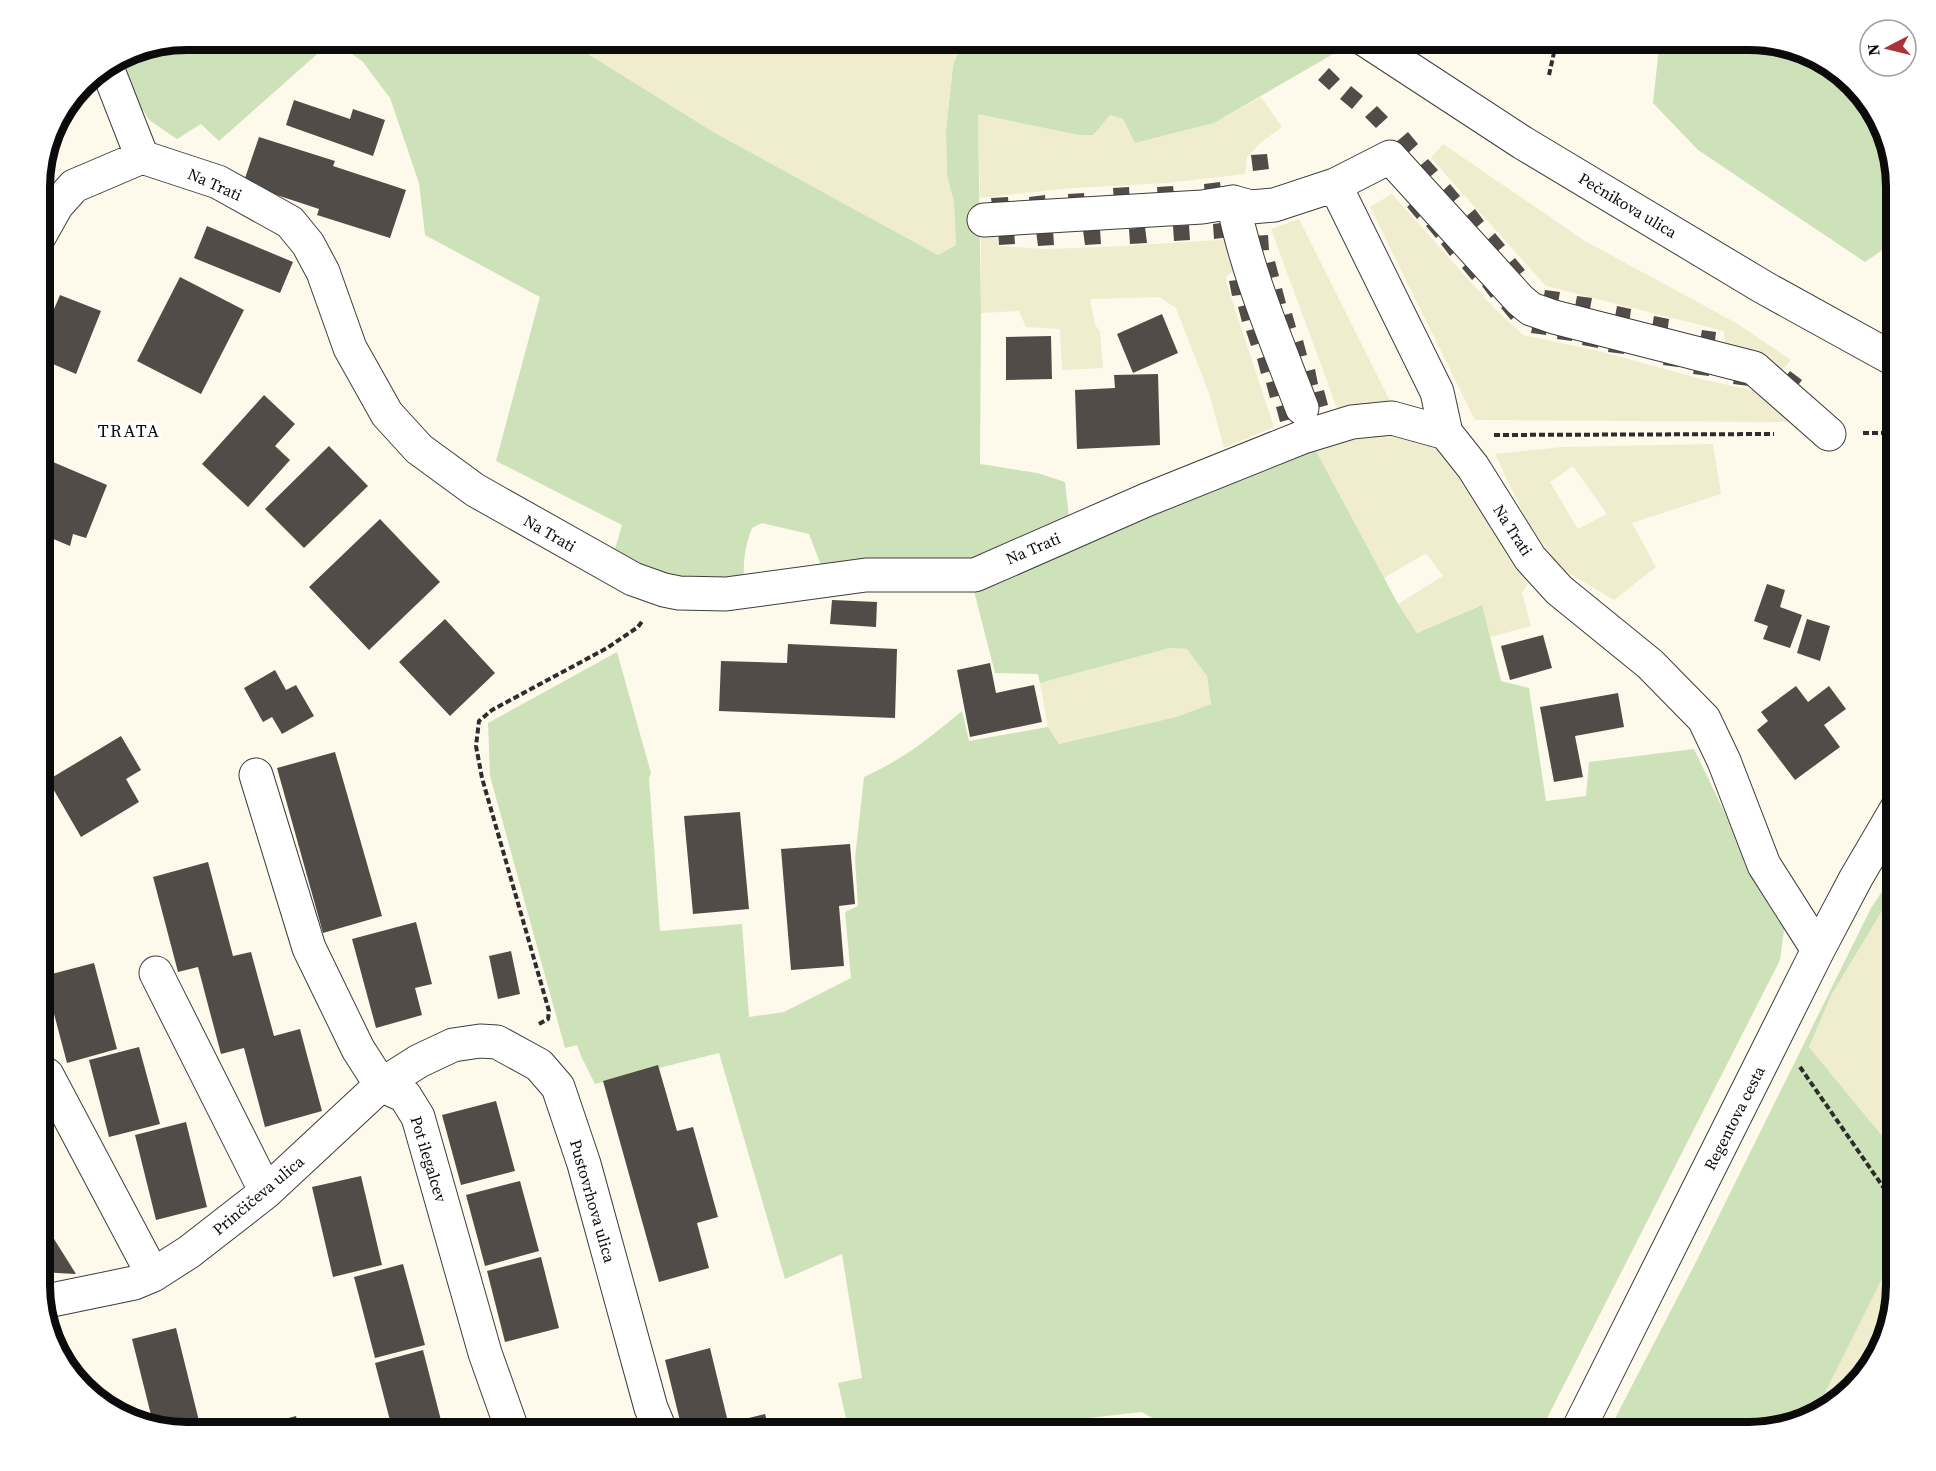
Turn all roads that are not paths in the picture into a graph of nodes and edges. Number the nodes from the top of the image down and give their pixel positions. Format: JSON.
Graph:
{"nodes":[{"id":1,"x":1381,"y":50,"type":"edge"},
{"id":2,"x":109,"y":74,"type":"edge"},
{"id":3,"x":142,"y":157,"type":"junction"},
{"id":4,"x":1335,"y":185,"type":"junction"},
{"id":5,"x":50,"y":200,"type":"edge"},
{"id":6,"x":1233,"y":202,"type":"junction"},
{"id":7,"x":984,"y":220,"type":"dead end"},
{"id":8,"x":1886,"y":355,"type":"edge"},
{"id":9,"x":1302,"y":408,"type":"dead end"},
{"id":10,"x":1446,"y":434,"type":"junction"},
{"id":11,"x":1829,"y":434,"type":"road end"},
{"id":12,"x":256,"y":775,"type":"dead end"},
{"id":13,"x":1886,"y":827,"type":"edge"},
{"id":14,"x":1818,"y":950,"type":"junction"},
{"id":15,"x":156,"y":973,"type":"dead end"},
{"id":16,"x":453,"y":1045,"type":"joint"},
{"id":17,"x":50,"y":1081,"type":"edge"},
{"id":18,"x":381,"y":1085,"type":"junction"},
{"id":19,"x":266,"y":1192,"type":"junction"},
{"id":20,"x":153,"y":1275,"type":"junction"},
{"id":21,"x":51,"y":1300,"type":"edge"},
{"id":22,"x":509,"y":1422,"type":"edge"},
{"id":23,"x":657,"y":1422,"type":"edge"},
{"id":24,"x":1582,"y":1422,"type":"edge"}],
"edges":[{"from":1,"to":8,"type":"street","name":"Pečnikova ulica"},
{"from":2,"to":3,"type":"street"},
{"from":3,"to":5,"type":"street"},
{"from":3,"to":10,"type":"street","name":"Na Trati"},
{"from":4,"to":6,"type":"street"},
{"from":4,"to":10,"type":"street"},
{"from":4,"to":11,"type":"street"},
{"from":6,"to":7,"type":"street"},
{"from":6,"to":9,"type":"street"},
{"from":10,"to":14,"type":"street","name":"Na Trati"},
{"from":12,"to":18,"type":"street","name":"Pot ilegalcev"},
{"from":13,"to":14,"type":"street","name":"Regentova cesta"},
{"from":14,"to":24,"type":"street","name":"Regentova cesta"},
{"from":15,"to":19,"type":"street"},
{"from":16,"to":18,"type":"street","name":"Prinčičeva ulica"},
{"from":16,"to":23,"type":"street","name":"Pustovrhova ulica"},
{"from":17,"to":20,"type":"street"},
{"from":18,"to":19,"type":"street","name":"Prinčičeva ulica"},
{"from":18,"to":22,"type":"street","name":"Pot ilegalcev"},
{"from":19,"to":20,"type":"street","name":"Prinčičeva ulica"},
{"from":20,"to":21,"type":"street","name":"Prinčičeva ulica"}]}
